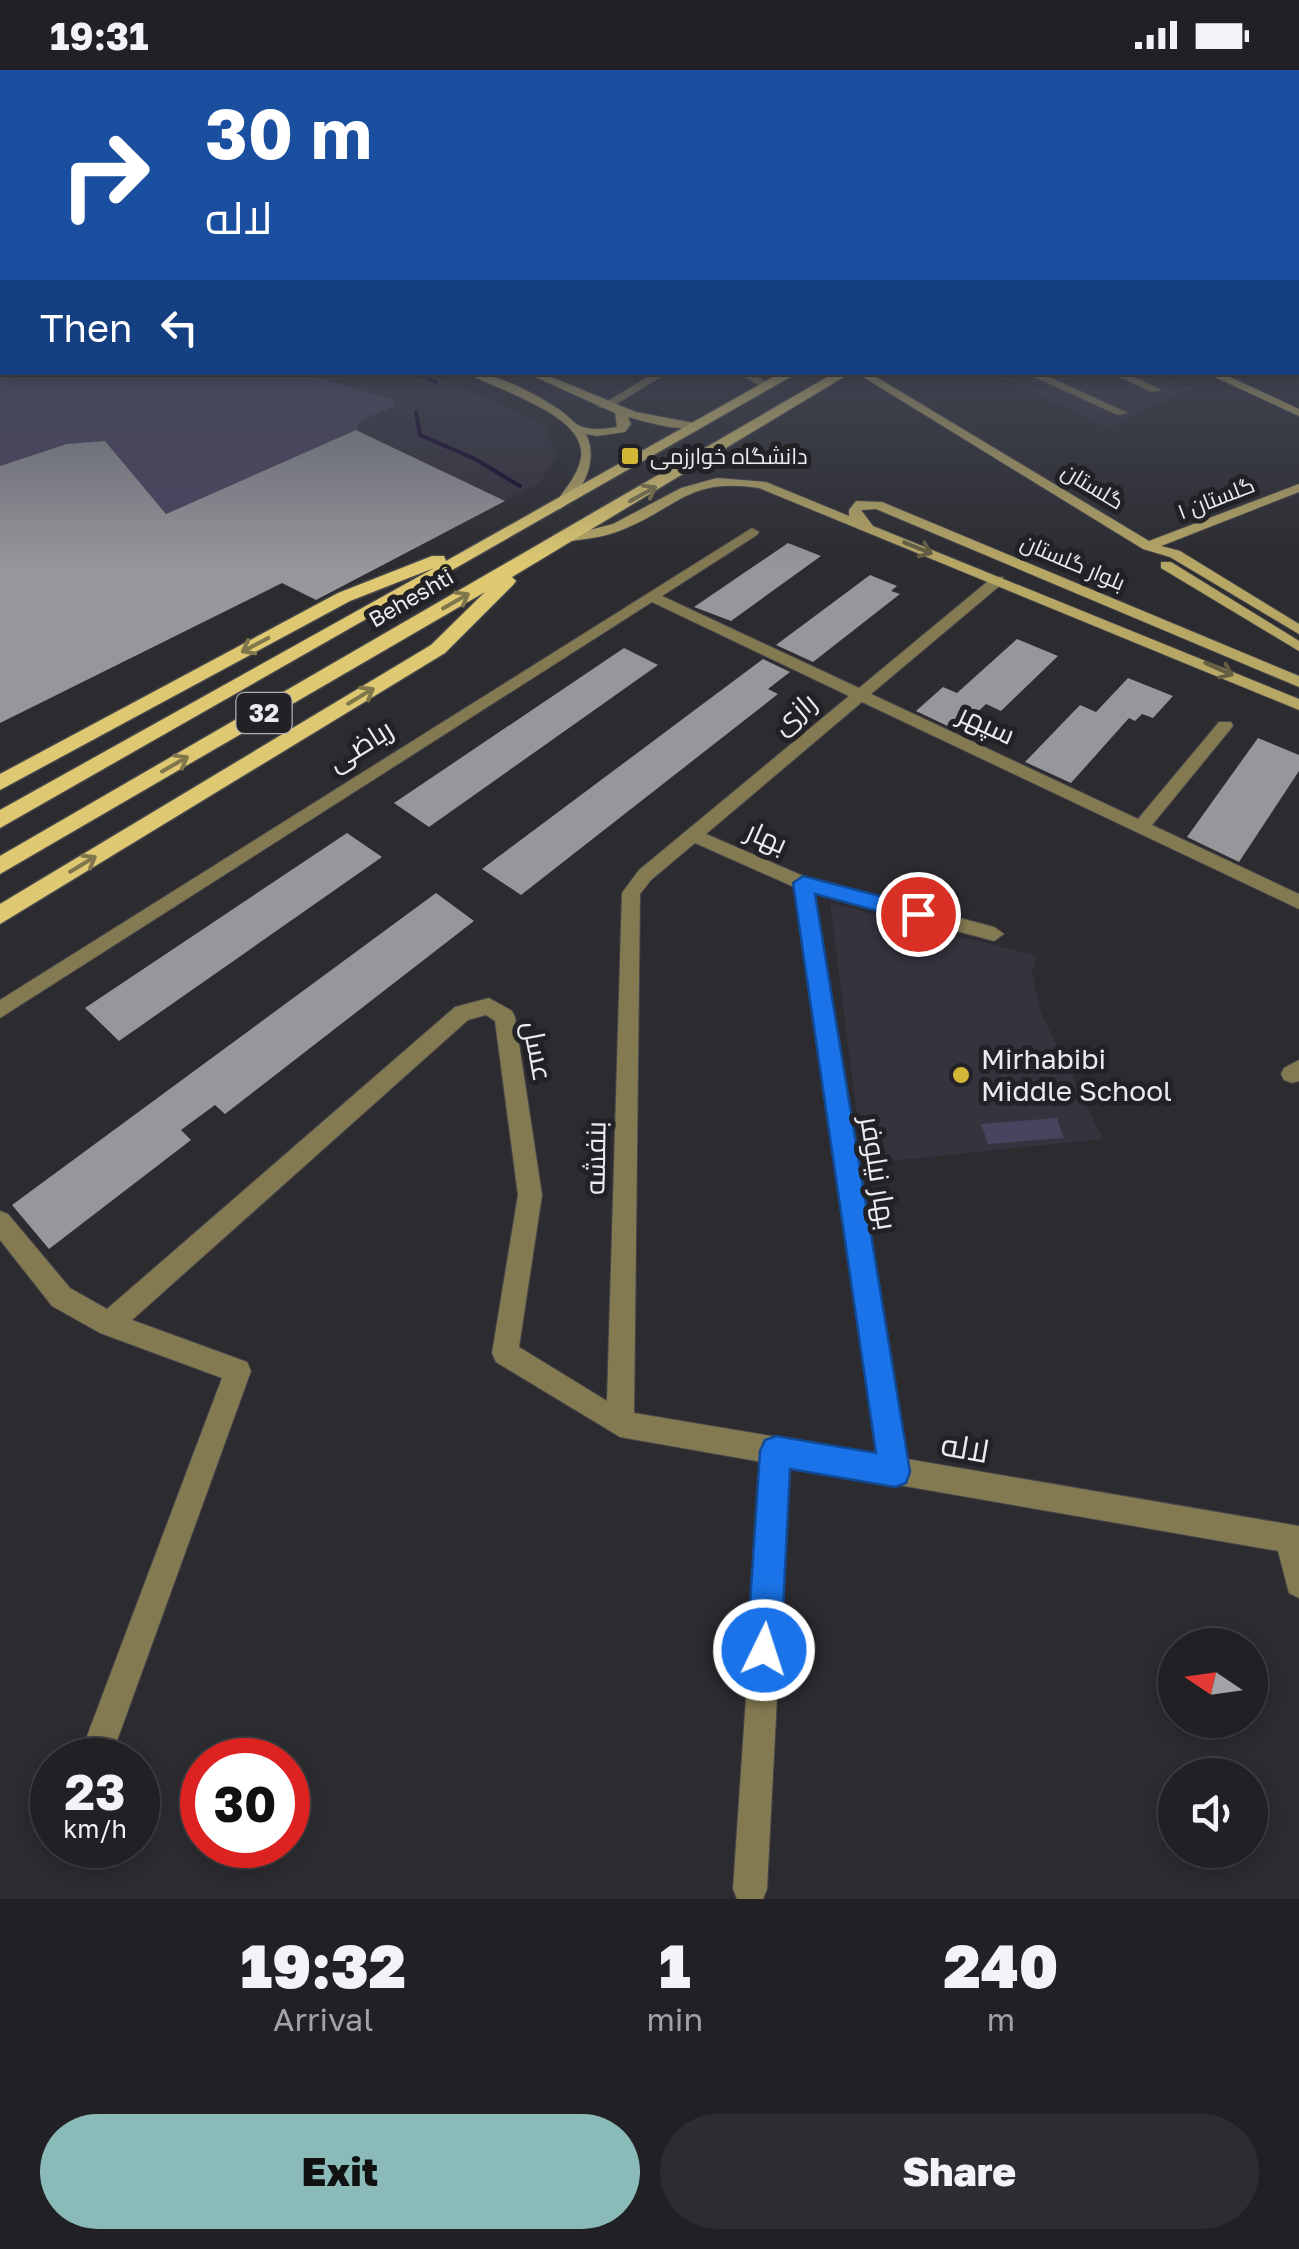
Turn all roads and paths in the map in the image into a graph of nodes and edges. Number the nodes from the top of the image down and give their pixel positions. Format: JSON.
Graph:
{"nodes":[{"id":1,"x":524,"y":395,"type":"edge"},
{"id":2,"x":581,"y":395,"type":"edge"},
{"id":3,"x":624,"y":395,"type":"edge"},
{"id":4,"x":753,"y":395,"type":"edge"},
{"id":5,"x":806,"y":395,"type":"edge"},
{"id":6,"x":899,"y":395,"type":"edge"},
{"id":7,"x":1082,"y":395,"type":"edge"},
{"id":8,"x":1260,"y":395,"type":"edge"},
{"id":9,"x":604,"y":407,"type":"junction"},
{"id":10,"x":621,"y":413,"type":"junction"},
{"id":11,"x":1122,"y":413,"type":"dead end"},
{"id":12,"x":1299,"y":413,"type":"edge"},
{"id":13,"x":699,"y":425,"type":"junction"},
{"id":14,"x":578,"y":428,"type":"junction"},
{"id":15,"x":1299,"y":488,"type":"edge"},
{"id":16,"x":560,"y":506,"type":"junction"},
{"id":17,"x":872,"y":530,"type":"junction"},
{"id":18,"x":752,"y":532,"type":"dead end"},
{"id":19,"x":504,"y":537,"type":"junction"},
{"id":20,"x":564,"y":538,"type":"junction"},
{"id":21,"x":1148,"y":546,"type":"junction"},
{"id":22,"x":528,"y":559,"type":"junction"},
{"id":23,"x":998,"y":580,"type":"junction"},
{"id":24,"x":651,"y":596,"type":"junction"},
{"id":25,"x":1299,"y":630,"type":"edge"},
{"id":26,"x":1299,"y":647,"type":"edge"},
{"id":27,"x":1299,"y":682,"type":"edge"},
{"id":28,"x":860,"y":694,"type":"junction"},
{"id":29,"x":1299,"y":704,"type":"edge"},
{"id":30,"x":1225,"y":726,"type":"dead end"},
{"id":31,"x":0,"y":783,"type":"edge"},
{"id":32,"x":0,"y":820,"type":"edge"},
{"id":33,"x":1141,"y":827,"type":"junction"},
{"id":34,"x":693,"y":834,"type":"junction"},
{"id":35,"x":0,"y":866,"type":"edge"},
{"id":36,"x":803,"y":883,"type":"junction"},
{"id":37,"x":631,"y":893,"type":"joint"},
{"id":38,"x":1299,"y":902,"type":"edge"},
{"id":39,"x":0,"y":915,"type":"edge"},
{"id":40,"x":994,"y":934,"type":"dead end"},
{"id":41,"x":0,"y":1010,"type":"edge"},
{"id":42,"x":0,"y":1222,"type":"edge"},
{"id":43,"x":109,"y":1324,"type":"junction"},
{"id":44,"x":620,"y":1424,"type":"junction"},
{"id":45,"x":776,"y":1451,"type":"junction"},
{"id":46,"x":895,"y":1472,"type":"junction"},
{"id":47,"x":1295,"y":1540,"type":"edge"},
{"id":48,"x":1299,"y":1583,"type":"edge"},
{"id":49,"x":102,"y":1738,"type":"edge"},
{"id":50,"x":750,"y":1889,"type":"dead end"}],
"edges":[{"from":1,"to":14,"type":"street"},
{"from":2,"to":9,"type":"street"},
{"from":3,"to":9,"type":"street"},
{"from":4,"to":13,"type":"main road","number":"32"},
{"from":20,"to":5,"type":"main road","name":"Beheshti","number":"32","one_way":true},
{"from":6,"to":21,"type":"street","name":"گلستان"},
{"from":7,"to":11,"type":"street"},
{"from":8,"to":12,"type":"street"},
{"from":9,"to":10,"type":"street"},
{"from":10,"to":13,"type":"street"},
{"from":10,"to":14,"type":"street"},
{"from":13,"to":16,"type":"main road","number":"32"},
{"from":14,"to":16,"type":"street"},
{"from":15,"to":21,"type":"street","name":"گلستان ۱"},
{"from":16,"to":19,"type":"main road","number":"32"},
{"from":17,"to":20,"type":"street","name":"بلوار گلستان"},
{"from":17,"to":23,"type":"street","name":"بلوار گلستان","one_way":true},
{"from":17,"to":27,"type":"street","name":"بلوار گلستان"},
{"from":18,"to":24,"type":"street","name":"ریاضی"},
{"from":19,"to":31,"type":"main road","one_way":true},
{"from":19,"to":32,"type":"main road","name":"Beheshti","number":"32"},
{"from":20,"to":22,"type":"main road","name":"Beheshti","number":"32"},
{"from":21,"to":25,"type":"street","name":"گلستان"},
{"from":21,"to":26,"type":"street","name":"گلستان"},
{"from":35,"to":22,"type":"main road","name":"Beheshti","number":"32","one_way":true},
{"from":39,"to":22,"type":"main road","one_way":true},
{"from":23,"to":28,"type":"street","name":"رازی"},
{"from":23,"to":29,"type":"street","name":"بلوار گلستان","one_way":true},
{"from":24,"to":28,"type":"street","name":"سپهر"},
{"from":24,"to":41,"type":"street","name":"ریاضی"},
{"from":28,"to":33,"type":"street","name":"سپهر"},
{"from":28,"to":34,"type":"street","name":"رازی"},
{"from":30,"to":33,"type":"street"},
{"from":33,"to":38,"type":"street","name":"سپهر"},
{"from":34,"to":36,"type":"street","name":"بهار"},
{"from":34,"to":37,"type":"street","name":"رازی"},
{"from":36,"to":40,"type":"street","name":"بهار"},
{"from":36,"to":46,"type":"street","name":"بهار نیلوفر"},
{"from":37,"to":44,"type":"street","name":"بنفشه"},
{"from":42,"to":43,"type":"street"},
{"from":43,"to":44,"type":"street","name":"عسل"},
{"from":43,"to":49,"type":"street"},
{"from":44,"to":45,"type":"street","name":"لاله"},
{"from":45,"to":46,"type":"street","name":"لاله"},
{"from":45,"to":50,"type":"street"},
{"from":46,"to":47,"type":"street","name":"لاله"},
{"from":47,"to":48,"type":"street"}]}
